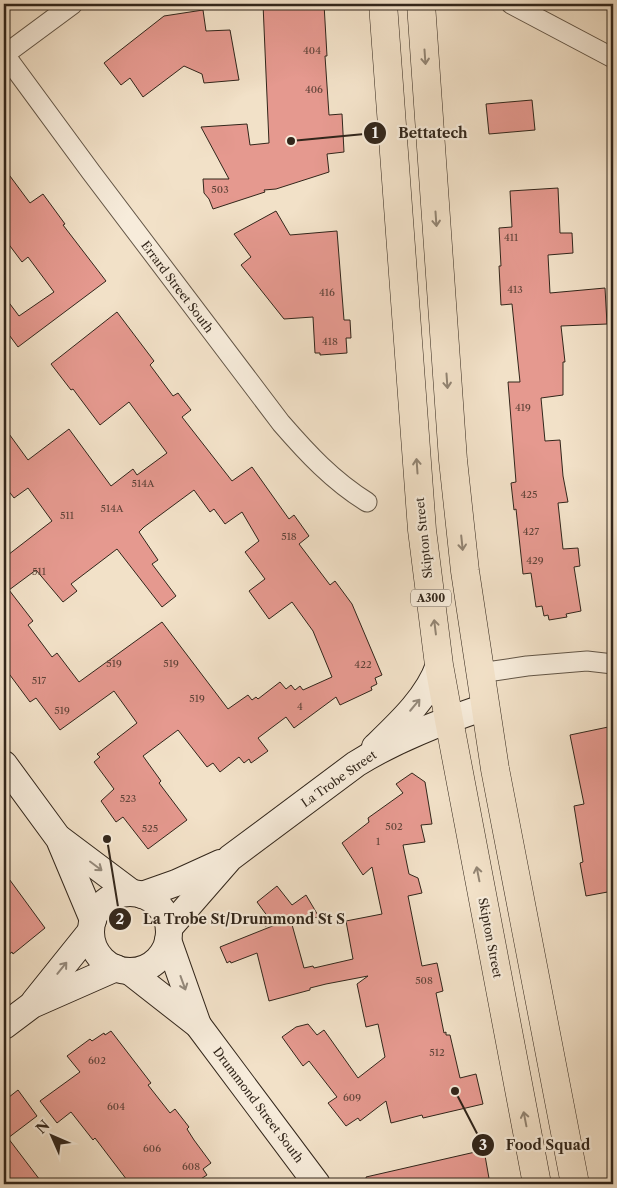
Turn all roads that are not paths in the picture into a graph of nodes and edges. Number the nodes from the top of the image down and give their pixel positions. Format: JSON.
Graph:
{"nodes":[{"id":1,"x":74,"y":4,"type":"edge"},
{"id":2,"x":383,"y":4,"type":"edge"},
{"id":3,"x":511,"y":4,"type":"edge"},
{"id":4,"x":423,"y":5,"type":"edge"},
{"id":5,"x":6,"y":49,"type":"edge"},
{"id":6,"x":613,"y":58,"type":"edge"},
{"id":7,"x":367,"y":502,"type":"dead end"},
{"id":8,"x":613,"y":651,"type":"edge"},
{"id":9,"x":587,"y":661,"type":"junction"},
{"id":10,"x":439,"y":664,"type":"junction"},
{"id":11,"x":613,"y":664,"type":"edge"},
{"id":12,"x":480,"y":673,"type":"junction"},
{"id":13,"x":486,"y":707,"type":"junction"},
{"id":14,"x":449,"y":720,"type":"junction"},
{"id":15,"x":4,"y":764,"type":"edge"},
{"id":16,"x":356,"y":764,"type":"junction"},
{"id":17,"x":59,"y":839,"type":"junction"},
{"id":18,"x":230,"y":858,"type":"junction"},
{"id":19,"x":137,"y":894,"type":"junction"},
{"id":20,"x":92,"y":926,"type":"junction"},
{"id":21,"x":169,"y":934,"type":"junction"},
{"id":22,"x":123,"y":970,"type":"junction"},
{"id":23,"x":32,"y":1005,"type":"junction"},
{"id":24,"x":4,"y":1026,"type":"edge"},
{"id":25,"x":198,"y":1026,"type":"junction"},
{"id":26,"x":317,"y":1184,"type":"edge"},
{"id":27,"x":537,"y":1184,"type":"edge"},
{"id":28,"x":575,"y":1184,"type":"edge"}],
"edges":[{"from":1,"to":5,"type":"street"},
{"from":10,"to":2,"type":"highway","name":"Skipton Street","number":"A300","one_way":true},
{"from":3,"to":6,"type":"street"},
{"from":4,"to":12,"type":"highway","number":"A300","one_way":true},
{"from":5,"to":7,"type":"street","name":"Errard Street South"},
{"from":8,"to":9,"type":"street"},
{"from":9,"to":11,"type":"street"},
{"from":9,"to":12,"type":"street"},
{"from":10,"to":14,"type":"highway","name":"Skipton Street","number":"A300"},
{"from":16,"to":10,"type":"main road","one_way":true},
{"from":12,"to":13,"type":"highway","number":"A300"},
{"from":13,"to":14,"type":"main road","name":"La Trobe Street"},
{"from":13,"to":28,"type":"highway","number":"A300"},
{"from":14,"to":16,"type":"main road","name":"La Trobe Street"},
{"from":27,"to":14,"type":"highway","name":"Skipton Street","number":"A300","one_way":true},
{"from":15,"to":17,"type":"main road"},
{"from":16,"to":18,"type":"main road","name":"La Trobe Street"},
{"from":17,"to":19,"type":"main road","one_way":true},
{"from":17,"to":20,"type":"main road"},
{"from":18,"to":19,"type":"main road","name":"La Trobe Street"},
{"from":18,"to":21,"type":"main road","name":"La Trobe Street"},
{"from":19,"to":20,"type":"main road"},
{"from":19,"to":21,"type":"main road"},
{"from":20,"to":22,"type":"main road"},
{"from":23,"to":20,"type":"main road","one_way":true},
{"from":21,"to":22,"type":"main road"},
{"from":21,"to":25,"type":"main road","name":"Drummond Street South","one_way":true},
{"from":22,"to":23,"type":"main road"},
{"from":22,"to":25,"type":"main road","name":"Drummond Street South"},
{"from":23,"to":24,"type":"main road"},
{"from":25,"to":26,"type":"main road","name":"Drummond Street South"}]}
